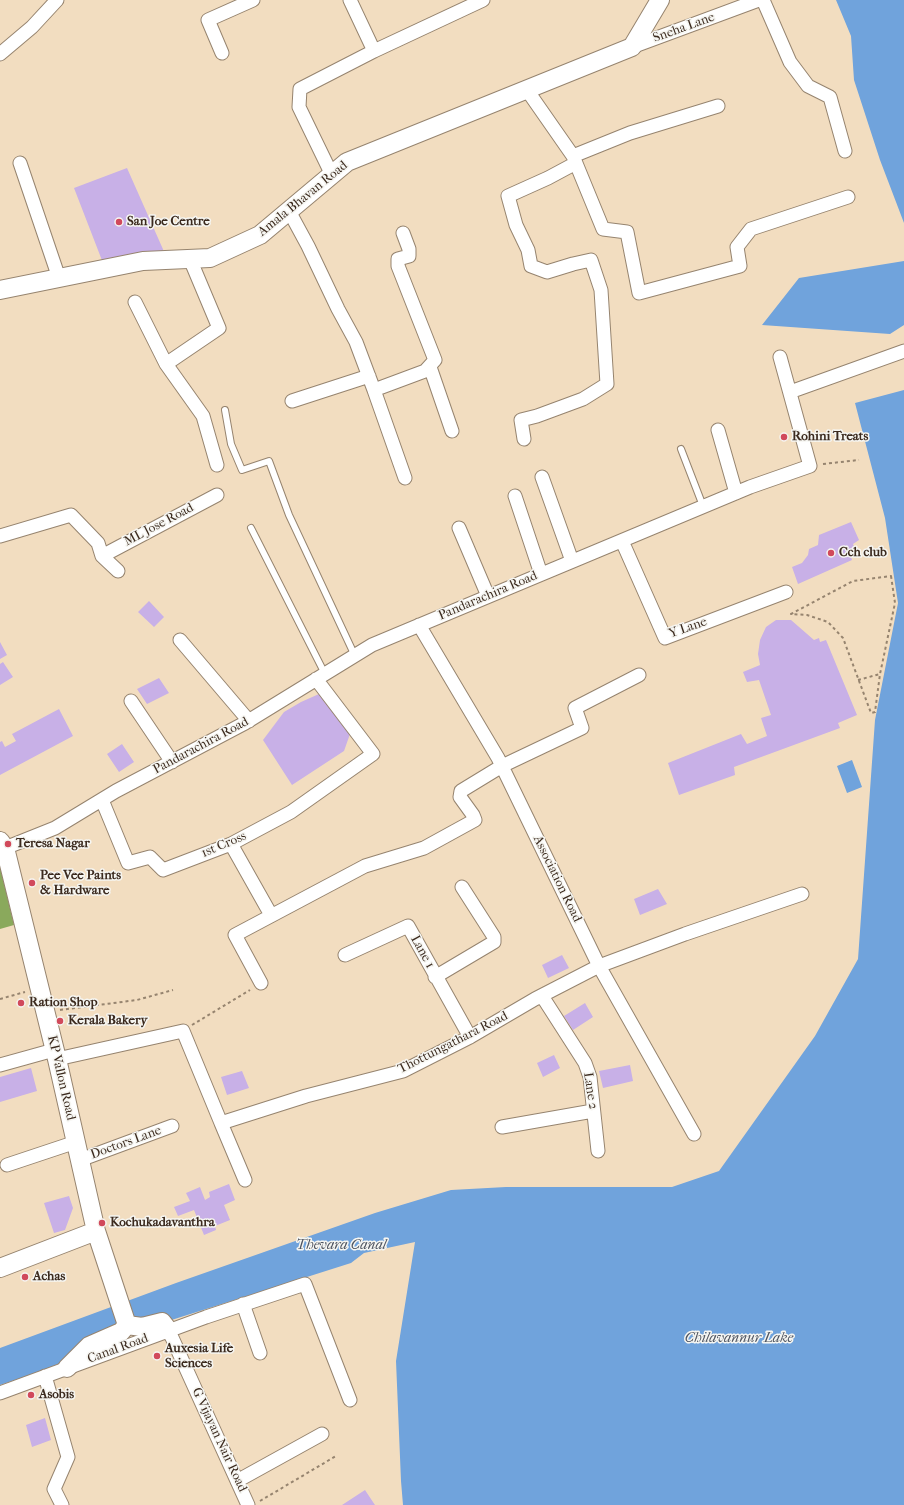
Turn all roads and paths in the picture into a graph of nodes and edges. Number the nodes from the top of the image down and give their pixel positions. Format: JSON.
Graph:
{"nodes":[{"id":1,"x":57,"y":0,"type":"edge"},
{"id":2,"x":253,"y":0,"type":"edge"},
{"id":3,"x":350,"y":0,"type":"edge"},
{"id":4,"x":483,"y":0,"type":"edge"},
{"id":5,"x":660,"y":0,"type":"edge"},
{"id":6,"x":759,"y":0,"type":"edge"},
{"id":7,"x":764,"y":0,"type":"edge"},
{"id":8,"x":632,"y":47,"type":"junction"},
{"id":9,"x":374,"y":50,"type":"junction"},
{"id":10,"x":222,"y":53,"type":"dead end"},
{"id":11,"x":0,"y":54,"type":"edge"},
{"id":12,"x":527,"y":90,"type":"junction"},
{"id":13,"x":718,"y":106,"type":"dead end"},
{"id":14,"x":845,"y":151,"type":"dead end"},
{"id":15,"x":574,"y":159,"type":"junction"},
{"id":16,"x":20,"y":163,"type":"dead end"},
{"id":17,"x":332,"y":175,"type":"junction"},
{"id":18,"x":848,"y":198,"type":"dead end"},
{"id":19,"x":289,"y":211,"type":"junction"},
{"id":20,"x":403,"y":233,"type":"dead end"},
{"id":21,"x":190,"y":259,"type":"junction"},
{"id":22,"x":59,"y":278,"type":"junction"},
{"id":23,"x":0,"y":290,"type":"edge"},
{"id":24,"x":135,"y":302,"type":"dead end"},
{"id":25,"x":904,"y":352,"type":"edge"},
{"id":26,"x":780,"y":357,"type":"dead end"},
{"id":27,"x":166,"y":364,"type":"junction"},
{"id":28,"x":430,"y":367,"type":"junction"},
{"id":29,"x":369,"y":376,"type":"junction"},
{"id":30,"x":374,"y":390,"type":"junction"},
{"id":31,"x":790,"y":392,"type":"junction"},
{"id":32,"x":292,"y":401,"type":"dead end"},
{"id":33,"x":225,"y":410,"type":"dead end"},
{"id":34,"x":718,"y":430,"type":"dead end"},
{"id":35,"x":452,"y":431,"type":"dead end"},
{"id":36,"x":524,"y":439,"type":"dead end"},
{"id":37,"x":681,"y":449,"type":"dead end"},
{"id":38,"x":859,"y":460,"type":"dead end"},
{"id":39,"x":217,"y":465,"type":"dead end"},
{"id":40,"x":810,"y":466,"type":"junction"},
{"id":41,"x":542,"y":477,"type":"dead end"},
{"id":42,"x":405,"y":478,"type":"dead end"},
{"id":43,"x":736,"y":493,"type":"junction"},
{"id":44,"x":217,"y":494,"type":"dead end"},
{"id":45,"x":515,"y":496,"type":"dead end"},
{"id":46,"x":703,"y":506,"type":"junction"},
{"id":47,"x":250,"y":528,"type":"dead end"},
{"id":48,"x":459,"y":528,"type":"dead end"},
{"id":49,"x":0,"y":536,"type":"edge"},
{"id":50,"x":622,"y":541,"type":"junction"},
{"id":51,"x":102,"y":556,"type":"junction"},
{"id":52,"x":572,"y":561,"type":"junction"},
{"id":53,"x":118,"y":571,"type":"dead end"},
{"id":54,"x":541,"y":574,"type":"junction"},
{"id":55,"x":786,"y":592,"type":"dead end"},
{"id":56,"x":488,"y":596,"type":"junction"},
{"id":57,"x":419,"y":626,"type":"junction"},
{"id":58,"x":180,"y":640,"type":"dead end"},
{"id":59,"x":355,"y":656,"type":"junction"},
{"id":60,"x":880,"y":674,"type":"junction"},
{"id":61,"x":639,"y":675,"type":"dead end"},
{"id":62,"x":321,"y":677,"type":"junction"},
{"id":63,"x":858,"y":680,"type":"junction"},
{"id":64,"x":131,"y":701,"type":"dead end"},
{"id":65,"x":249,"y":721,"type":"junction"},
{"id":66,"x":172,"y":762,"type":"junction"},
{"id":67,"x":502,"y":766,"type":"junction"},
{"id":68,"x":102,"y":800,"type":"junction"},
{"id":69,"x":3,"y":844,"type":"edge"},
{"id":70,"x":231,"y":844,"type":"junction"},
{"id":71,"x":462,"y":887,"type":"dead end"},
{"id":72,"x":802,"y":894,"type":"dead end"},
{"id":73,"x":271,"y":915,"type":"junction"},
{"id":74,"x":345,"y":955,"type":"dead end"},
{"id":75,"x":599,"y":966,"type":"junction"},
{"id":76,"x":435,"y":977,"type":"junction"},
{"id":77,"x":261,"y":983,"type":"joint"},
{"id":78,"x":40,"y":988,"type":"junction"},
{"id":79,"x":173,"y":990,"type":"dead end"},
{"id":80,"x":542,"y":996,"type":"junction"},
{"id":81,"x":0,"y":999,"type":"edge"},
{"id":82,"x":45,"y":1012,"type":"junction"},
{"id":83,"x":183,"y":1030,"type":"junction"},
{"id":84,"x":470,"y":1037,"type":"junction"},
{"id":85,"x":56,"y":1054,"type":"junction"},
{"id":86,"x":0,"y":1065,"type":"edge"},
{"id":87,"x":593,"y":1110,"type":"junction"},
{"id":88,"x":221,"y":1123,"type":"junction"},
{"id":89,"x":172,"y":1126,"type":"dead end"},
{"id":90,"x":502,"y":1127,"type":"dead end"},
{"id":91,"x":694,"y":1134,"type":"dead end"},
{"id":92,"x":76,"y":1142,"type":"junction"},
{"id":93,"x":598,"y":1151,"type":"dead end"},
{"id":94,"x":80,"y":1160,"type":"junction"},
{"id":95,"x":7,"y":1165,"type":"dead end"},
{"id":96,"x":245,"y":1180,"type":"dead end"},
{"id":97,"x":96,"y":1231,"type":"junction"},
{"id":98,"x":0,"y":1268,"type":"edge"},
{"id":99,"x":243,"y":1304,"type":"junction"},
{"id":100,"x":126,"y":1325,"type":"junction"},
{"id":101,"x":169,"y":1331,"type":"junction"},
{"id":102,"x":260,"y":1353,"type":"dead end"},
{"id":103,"x":67,"y":1368,"type":"junction"},
{"id":104,"x":45,"y":1376,"type":"junction"},
{"id":105,"x":0,"y":1393,"type":"edge"},
{"id":106,"x":350,"y":1400,"type":"dead end"},
{"id":107,"x":322,"y":1434,"type":"dead end"},
{"id":108,"x":336,"y":1456,"type":"dead end"},
{"id":109,"x":237,"y":1481,"type":"junction"},
{"id":110,"x":254,"y":1503,"type":"edge"},
{"id":111,"x":62,"y":1505,"type":"edge"}],
"edges":[{"from":1,"to":11,"type":"street"},
{"from":2,"to":10,"type":"street"},
{"from":3,"to":9,"type":"street"},
{"from":4,"to":9,"type":"street"},
{"from":5,"to":8,"type":"street"},
{"from":6,"to":8,"type":"street","name":"Sneha Lane"},
{"from":7,"to":14,"type":"street"},
{"from":8,"to":12,"type":"street","name":"Amala Bhavan Road"},
{"from":9,"to":17,"type":"street"},
{"from":12,"to":15,"type":"street"},
{"from":12,"to":17,"type":"street","name":"Amala Bhavan Road"},
{"from":13,"to":15,"type":"street"},
{"from":15,"to":18,"type":"street"},
{"from":15,"to":36,"type":"street"},
{"from":16,"to":22,"type":"street"},
{"from":17,"to":19,"type":"street","name":"Amala Bhavan Road"},
{"from":19,"to":21,"type":"street","name":"Amala Bhavan Road"},
{"from":19,"to":29,"type":"street"},
{"from":20,"to":28,"type":"street"},
{"from":21,"to":22,"type":"street","name":"Amala Bhavan Road"},
{"from":21,"to":27,"type":"street"},
{"from":22,"to":23,"type":"street","name":"Amala Bhavan Road"},
{"from":24,"to":27,"type":"street"},
{"from":25,"to":31,"type":"street"},
{"from":26,"to":31,"type":"street"},
{"from":27,"to":39,"type":"street"},
{"from":28,"to":30,"type":"street"},
{"from":28,"to":35,"type":"street"},
{"from":29,"to":30,"type":"street"},
{"from":29,"to":32,"type":"street"},
{"from":30,"to":42,"type":"street"},
{"from":31,"to":40,"type":"street"},
{"from":33,"to":59,"type":"lane"},
{"from":34,"to":43,"type":"street"},
{"from":37,"to":46,"type":"lane"},
{"from":38,"to":40,"type":"path"},
{"from":40,"to":43,"type":"street","name":"Pandarachira Road"},
{"from":41,"to":52,"type":"street"},
{"from":43,"to":46,"type":"street","name":"Pandarachira Road"},
{"from":44,"to":51,"type":"street","name":"ML Jose Road"},
{"from":45,"to":54,"type":"street"},
{"from":46,"to":50,"type":"street","name":"Pandarachira Road"},
{"from":47,"to":62,"type":"lane"},
{"from":48,"to":56,"type":"street"},
{"from":49,"to":51,"type":"street"},
{"from":50,"to":52,"type":"street","name":"Pandarachira Road"},
{"from":50,"to":55,"type":"street","name":"Y Lane"},
{"from":51,"to":53,"type":"street"},
{"from":52,"to":54,"type":"street","name":"Pandarachira Road"},
{"from":54,"to":56,"type":"street","name":"Pandarachira Road"},
{"from":56,"to":57,"type":"street","name":"Pandarachira Road"},
{"from":57,"to":59,"type":"street","name":"Pandarachira Road"},
{"from":57,"to":67,"type":"street","name":"Association Road"},
{"from":58,"to":65,"type":"street"},
{"from":59,"to":62,"type":"street","name":"Pandarachira Road"},
{"from":60,"to":63,"type":"path"},
{"from":60,"to":63,"type":"path"},
{"from":60,"to":63,"type":"path"},
{"from":61,"to":67,"type":"street"},
{"from":62,"to":65,"type":"street","name":"Pandarachira Road"},
{"from":62,"to":70,"type":"street","name":"1st Cross"},
{"from":64,"to":66,"type":"street"},
{"from":65,"to":66,"type":"street","name":"Pandarachira Road"},
{"from":66,"to":68,"type":"street","name":"Pandarachira Road"},
{"from":67,"to":73,"type":"street"},
{"from":67,"to":75,"type":"street","name":"Association Road"},
{"from":68,"to":69,"type":"street","name":"Pandarachira Road"},
{"from":68,"to":70,"type":"street","name":"1st Cross"},
{"from":69,"to":78,"type":"street","name":"KP Vallon Road"},
{"from":70,"to":73,"type":"street"},
{"from":71,"to":76,"type":"street"},
{"from":72,"to":75,"type":"street","name":"Thottungathara Road"},
{"from":73,"to":77,"type":"street"},
{"from":74,"to":76,"type":"street","name":"Lane 1"},
{"from":75,"to":80,"type":"street","name":"Thottungathara Road"},
{"from":75,"to":91,"type":"street","name":"Association Road"},
{"from":76,"to":84,"type":"street","name":"Lane 1"},
{"from":77,"to":83,"type":"path"},
{"from":78,"to":81,"type":"path"},
{"from":78,"to":82,"type":"street","name":"KP Vallon Road"},
{"from":79,"to":82,"type":"path"},
{"from":80,"to":84,"type":"street","name":"Thottungathara Road"},
{"from":80,"to":87,"type":"street","name":"Lane 2"},
{"from":82,"to":85,"type":"street","name":"KP Vallon Road"},
{"from":83,"to":85,"type":"street"},
{"from":83,"to":88,"type":"street"},
{"from":84,"to":88,"type":"street","name":"Thottungathara Road"},
{"from":85,"to":86,"type":"street"},
{"from":85,"to":92,"type":"street","name":"KP Vallon Road"},
{"from":87,"to":90,"type":"street"},
{"from":87,"to":93,"type":"street","name":"Lane 2"},
{"from":88,"to":96,"type":"street"},
{"from":89,"to":94,"type":"street","name":"Doctors Lane"},
{"from":92,"to":94,"type":"street","name":"KP Vallon Road"},
{"from":92,"to":95,"type":"street"},
{"from":94,"to":97,"type":"street","name":"KP Vallon Road"},
{"from":97,"to":98,"type":"street"},
{"from":97,"to":100,"type":"street","name":"KP Vallon Road"},
{"from":99,"to":101,"type":"street","name":"Canal Road"},
{"from":99,"to":102,"type":"street"},
{"from":99,"to":106,"type":"street","name":"Canal Road"},
{"from":100,"to":101,"type":"street"},
{"from":100,"to":103,"type":"street"},
{"from":101,"to":103,"type":"street","name":"Canal Road"},
{"from":101,"to":109,"type":"street","name":"G Vijayan Nair Road"},
{"from":103,"to":104,"type":"street","name":"Canal Road"},
{"from":104,"to":105,"type":"street","name":"Canal Road"},
{"from":104,"to":111,"type":"street"},
{"from":107,"to":109,"type":"street"},
{"from":108,"to":110,"type":"path"},
{"from":109,"to":110,"type":"street","name":"G Vijayan Nair Road"}]}
